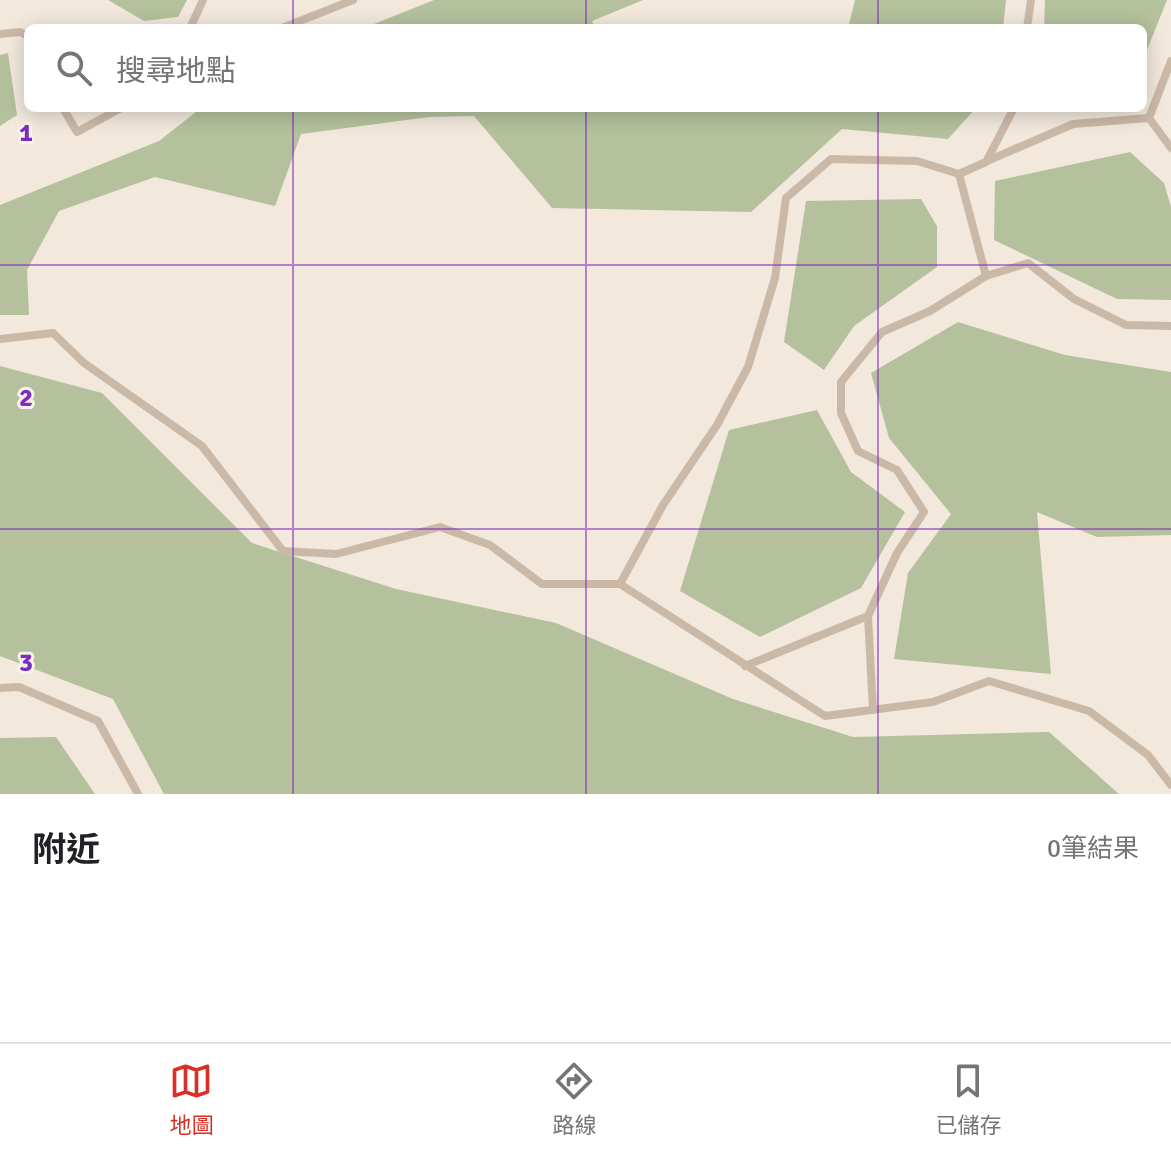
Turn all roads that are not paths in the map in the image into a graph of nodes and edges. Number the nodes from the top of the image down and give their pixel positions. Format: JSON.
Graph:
{"nodes":[{"id":1,"x":203,"y":0,"type":"edge"},
{"id":2,"x":353,"y":0,"type":"edge"},
{"id":3,"x":1031,"y":0,"type":"edge"},
{"id":4,"x":192,"y":24,"type":"edge"},
{"id":5,"x":292,"y":24,"type":"edge"},
{"id":6,"x":1028,"y":24,"type":"edge"},
{"id":7,"x":0,"y":34,"type":"edge"},
{"id":8,"x":24,"y":34,"type":"edge"},
{"id":9,"x":1171,"y":61,"type":"edge"},
{"id":10,"x":65,"y":112,"type":"edge"},
{"id":11,"x":114,"y":112,"type":"edge"},
{"id":12,"x":1012,"y":112,"type":"edge"},
{"id":13,"x":1149,"y":118,"type":"junction"},
{"id":14,"x":1171,"y":148,"type":"edge"},
{"id":15,"x":986,"y":162,"type":"junction"},
{"id":16,"x":959,"y":174,"type":"junction"},
{"id":17,"x":986,"y":276,"type":"junction"},
{"id":18,"x":1171,"y":326,"type":"edge"},
{"id":19,"x":0,"y":339,"type":"edge"},
{"id":20,"x":620,"y":584,"type":"junction"},
{"id":21,"x":868,"y":616,"type":"junction"},
{"id":22,"x":745,"y":666,"type":"junction"},
{"id":23,"x":0,"y":688,"type":"edge"},
{"id":24,"x":873,"y":710,"type":"junction"},
{"id":25,"x":1171,"y":785,"type":"edge"},
{"id":26,"x":138,"y":794,"type":"edge"}],
"edges":[{"from":1,"to":4,"type":"lane"},
{"from":2,"to":5,"type":"lane"},
{"from":3,"to":6,"type":"lane"},
{"from":7,"to":8,"type":"lane"},
{"from":9,"to":13,"type":"lane"},
{"from":10,"to":11,"type":"lane"},
{"from":12,"to":15,"type":"lane"},
{"from":13,"to":14,"type":"lane"},
{"from":13,"to":15,"type":"lane"},
{"from":15,"to":16,"type":"lane"},
{"from":16,"to":17,"type":"lane"},
{"from":16,"to":20,"type":"lane"},
{"from":17,"to":18,"type":"lane"},
{"from":17,"to":21,"type":"lane"},
{"from":19,"to":20,"type":"lane"},
{"from":20,"to":22,"type":"lane"},
{"from":21,"to":22,"type":"lane"},
{"from":21,"to":24,"type":"lane"},
{"from":22,"to":24,"type":"lane"},
{"from":23,"to":26,"type":"lane"},
{"from":24,"to":25,"type":"lane"}]}
